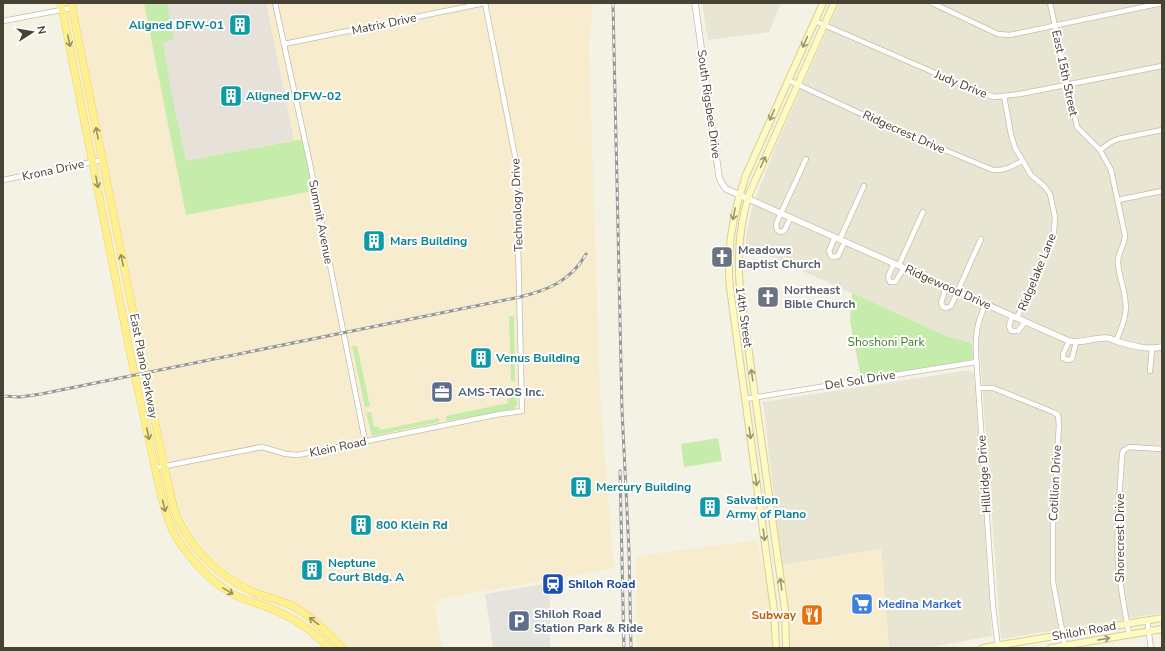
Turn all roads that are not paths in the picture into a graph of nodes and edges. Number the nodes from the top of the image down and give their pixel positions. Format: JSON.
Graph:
{"nodes":[{"id":1,"x":276,"y":3,"type":"edge"},
{"id":2,"x":485,"y":3,"type":"edge"},
{"id":3,"x":696,"y":3,"type":"edge"},
{"id":4,"x":823,"y":3,"type":"edge"},
{"id":5,"x":834,"y":3,"type":"edge"},
{"id":6,"x":932,"y":3,"type":"edge"},
{"id":7,"x":1050,"y":3,"type":"edge"},
{"id":8,"x":1162,"y":3,"type":"edge"},
{"id":9,"x":72,"y":5,"type":"edge"},
{"id":10,"x":62,"y":6,"type":"edge"},
{"id":11,"x":3,"y":21,"type":"edge"},
{"id":12,"x":815,"y":21,"type":"junction"},
{"id":13,"x":824,"y":26,"type":"junction"},
{"id":14,"x":1054,"y":26,"type":"junction"},
{"id":15,"x":284,"y":44,"type":"junction"},
{"id":16,"x":1162,"y":66,"type":"edge"},
{"id":17,"x":788,"y":80,"type":"junction"},
{"id":18,"x":88,"y":84,"type":"junction"},
{"id":19,"x":798,"y":84,"type":"junction"},
{"id":20,"x":1068,"y":85,"type":"junction"},
{"id":21,"x":78,"y":86,"type":"junction"},
{"id":22,"x":1004,"y":96,"type":"junction"},
{"id":23,"x":1162,"y":130,"type":"edge"},
{"id":24,"x":1100,"y":150,"type":"junction"},
{"id":25,"x":806,"y":159,"type":"dead end"},
{"id":26,"x":102,"y":160,"type":"junction"},
{"id":27,"x":1022,"y":161,"type":"junction"},
{"id":28,"x":93,"y":162,"type":"junction"},
{"id":29,"x":3,"y":180,"type":"edge"},
{"id":30,"x":864,"y":186,"type":"dead end"},
{"id":31,"x":1162,"y":191,"type":"edge"},
{"id":32,"x":739,"y":194,"type":"junction"},
{"id":33,"x":748,"y":198,"type":"junction"},
{"id":34,"x":1118,"y":200,"type":"junction"},
{"id":35,"x":781,"y":212,"type":"junction"},
{"id":36,"x":923,"y":212,"type":"dead end"},
{"id":37,"x":114,"y":217,"type":"junction"},
{"id":38,"x":791,"y":217,"type":"junction"},
{"id":39,"x":104,"y":219,"type":"junction"},
{"id":40,"x":981,"y":238,"type":"dead end"},
{"id":41,"x":840,"y":239,"type":"junction"},
{"id":42,"x":729,"y":250,"type":"junction"},
{"id":43,"x":739,"y":251,"type":"junction"},
{"id":44,"x":899,"y":265,"type":"junction"},
{"id":45,"x":946,"y":287,"type":"junction"},
{"id":46,"x":958,"y":292,"type":"junction"},
{"id":47,"x":130,"y":299,"type":"junction"},
{"id":48,"x":121,"y":300,"type":"junction"},
{"id":49,"x":986,"y":304,"type":"junction"},
{"id":50,"x":1015,"y":317,"type":"junction"},
{"id":51,"x":1025,"y":322,"type":"junction"},
{"id":52,"x":746,"y":330,"type":"junction"},
{"id":53,"x":736,"y":331,"type":"junction"},
{"id":54,"x":1116,"y":341,"type":"junction"},
{"id":55,"x":1162,"y":347,"type":"edge"},
{"id":56,"x":1152,"y":349,"type":"junction"},
{"id":57,"x":142,"y":357,"type":"junction"},
{"id":58,"x":132,"y":359,"type":"junction"},
{"id":59,"x":976,"y":362,"type":"junction"},
{"id":60,"x":1150,"y":371,"type":"dead end"},
{"id":61,"x":978,"y":388,"type":"junction"},
{"id":62,"x":755,"y":398,"type":"junction"},
{"id":63,"x":745,"y":399,"type":"junction"},
{"id":64,"x":522,"y":411,"type":"joint"},
{"id":65,"x":365,"y":441,"type":"junction"},
{"id":66,"x":1162,"y":449,"type":"edge"},
{"id":67,"x":164,"y":466,"type":"junction"},
{"id":68,"x":156,"y":468,"type":"junction"},
{"id":69,"x":769,"y":492,"type":"junction"},
{"id":70,"x":758,"y":494,"type":"junction"},
{"id":71,"x":205,"y":558,"type":"junction"},
{"id":72,"x":198,"y":565,"type":"junction"},
{"id":73,"x":779,"y":571,"type":"junction"},
{"id":74,"x":769,"y":572,"type":"junction"},
{"id":75,"x":1162,"y":618,"type":"edge"},
{"id":76,"x":1147,"y":620,"type":"junction"},
{"id":77,"x":1127,"y":624,"type":"junction"},
{"id":78,"x":1162,"y":629,"type":"edge"},
{"id":79,"x":1149,"y":631,"type":"junction"},
{"id":80,"x":328,"y":633,"type":"junction"},
{"id":81,"x":1062,"y":635,"type":"junction"},
{"id":82,"x":1129,"y":635,"type":"junction"},
{"id":83,"x":321,"y":639,"type":"junction"},
{"id":84,"x":1065,"y":646,"type":"junction"},
{"id":85,"x":998,"y":647,"type":"edge"},
{"id":86,"x":328,"y":648,"type":"edge"},
{"id":87,"x":342,"y":648,"type":"edge"},
{"id":88,"x":776,"y":648,"type":"edge"},
{"id":89,"x":786,"y":648,"type":"edge"},
{"id":90,"x":983,"y":648,"type":"edge"},
{"id":91,"x":1051,"y":648,"type":"edge"},
{"id":92,"x":1151,"y":648,"type":"edge"}],
"edges":[{"from":1,"to":15,"type":"street","name":"Summit Avenue"},
{"from":2,"to":15,"type":"street","name":"Matrix Drive"},
{"from":2,"to":64,"type":"street","name":"Technology Drive"},
{"from":3,"to":32,"type":"street","name":"South Rigsbee Drive"},
{"from":4,"to":12,"type":"main road","name":"14th Street"},
{"from":5,"to":13,"type":"main road","name":"14th Street"},
{"from":6,"to":14,"type":"street"},
{"from":7,"to":14,"type":"street","name":"East 15th Street"},
{"from":8,"to":14,"type":"street"},
{"from":9,"to":10,"type":"street"},
{"from":9,"to":18,"type":"main road","name":"East Plano Parkway"},
{"from":10,"to":11,"type":"street"},
{"from":10,"to":21,"type":"main road","name":"East Plano Parkway","one_way":true},
{"from":12,"to":13,"type":"street","name":"Judy Drive"},
{"from":12,"to":17,"type":"main road","name":"14th Street","one_way":true},
{"from":13,"to":19,"type":"main road","name":"14th Street"},
{"from":13,"to":22,"type":"street","name":"Judy Drive"},
{"from":14,"to":20,"type":"street","name":"East 15th Street"},
{"from":15,"to":65,"type":"street","name":"Summit Avenue"},
{"from":16,"to":20,"type":"street","name":"Judy Drive"},
{"from":17,"to":19,"type":"street","name":"Ridgecrest Drive"},
{"from":17,"to":32,"type":"main road","name":"14th Street","one_way":true},
{"from":18,"to":21,"type":"main road"},
{"from":26,"to":18,"type":"main road","name":"East Plano Parkway","one_way":true},
{"from":19,"to":27,"type":"street","name":"Ridgecrest Drive"},
{"from":33,"to":19,"type":"main road","name":"14th Street","one_way":true},
{"from":20,"to":22,"type":"street","name":"Judy Drive"},
{"from":20,"to":24,"type":"street","name":"East 15th Street"},
{"from":21,"to":28,"type":"main road","name":"East Plano Parkway"},
{"from":22,"to":27,"type":"street","name":"Ridgelake Lane"},
{"from":23,"to":24,"type":"street"},
{"from":24,"to":34,"type":"street","name":"East 15th Street"},
{"from":25,"to":35,"type":"street"},
{"from":26,"to":28,"type":"street","name":"Krona Drive"},
{"from":26,"to":37,"type":"main road","name":"East Plano Parkway"},
{"from":27,"to":50,"type":"street","name":"Ridgelake Lane"},
{"from":28,"to":29,"type":"street","name":"Krona Drive"},
{"from":28,"to":39,"type":"main road","name":"East Plano Parkway","one_way":true},
{"from":30,"to":41,"type":"street"},
{"from":31,"to":34,"type":"street"},
{"from":32,"to":33,"type":"street","name":"Ridgewood Drive"},
{"from":32,"to":42,"type":"main road","name":"14th Street","one_way":true},
{"from":33,"to":35,"type":"street","name":"Ridgewood Drive"},
{"from":33,"to":43,"type":"main road","name":"14th Street"},
{"from":34,"to":54,"type":"street","name":"East 15th Street"},
{"from":35,"to":38,"type":"street","name":"Ridgewood Drive"},
{"from":35,"to":38,"type":"street"},
{"from":36,"to":44,"type":"street"},
{"from":37,"to":39,"type":"main road"},
{"from":47,"to":37,"type":"main road","name":"East Plano Parkway","one_way":true},
{"from":38,"to":41,"type":"street","name":"Ridgewood Drive"},
{"from":39,"to":48,"type":"main road","name":"East Plano Parkway"},
{"from":40,"to":46,"type":"street"},
{"from":41,"to":44,"type":"street","name":"Ridgewood Drive"},
{"from":42,"to":43,"type":"main road"},
{"from":42,"to":53,"type":"main road","name":"14th Street"},
{"from":43,"to":52,"type":"main road","name":"14th Street"},
{"from":44,"to":45,"type":"street","name":"Ridgewood Drive"},
{"from":45,"to":46,"type":"street","name":"Ridgewood Drive"},
{"from":45,"to":46,"type":"street"},
{"from":46,"to":49,"type":"street","name":"Ridgewood Drive"},
{"from":47,"to":48,"type":"main road"},
{"from":47,"to":57,"type":"main road","name":"East Plano Parkway"},
{"from":48,"to":58,"type":"main road","name":"East Plano Parkway"},
{"from":49,"to":50,"type":"street","name":"Ridgewood Drive"},
{"from":49,"to":59,"type":"street","name":"Hillridge Drive"},
{"from":50,"to":51,"type":"street","name":"Ridgewood Drive"},
{"from":50,"to":51,"type":"street","name":"Ridgelake Lane"},
{"from":51,"to":54,"type":"street","name":"Ridgewood Drive"},
{"from":52,"to":53,"type":"main road"},
{"from":62,"to":52,"type":"main road","name":"14th Street","one_way":true},
{"from":53,"to":63,"type":"main road","name":"14th Street"},
{"from":54,"to":56,"type":"street","name":"Ridgewood Drive"},
{"from":55,"to":56,"type":"street","name":"Ridgewood Drive"},
{"from":56,"to":60,"type":"street"},
{"from":57,"to":58,"type":"main road"},
{"from":57,"to":67,"type":"main road","name":"East Plano Parkway"},
{"from":58,"to":68,"type":"main road","name":"East Plano Parkway","one_way":true},
{"from":59,"to":61,"type":"street","name":"Hillridge Drive"},
{"from":59,"to":62,"type":"street","name":"Del Sol Drive"},
{"from":61,"to":81,"type":"street","name":"Cotillion Drive"},
{"from":61,"to":85,"type":"street","name":"Hillridge Drive"},
{"from":62,"to":63,"type":"street","name":"Del Sol Drive"},
{"from":62,"to":69,"type":"main road","name":"14th Street"},
{"from":63,"to":70,"type":"main road","name":"14th Street","one_way":true},
{"from":64,"to":65,"type":"street","name":"Klein Road"},
{"from":65,"to":67,"type":"street","name":"Klein Road"},
{"from":66,"to":77,"type":"street","name":"Shorecrest Drive"},
{"from":67,"to":68,"type":"street","name":"Klein Road"},
{"from":67,"to":71,"type":"main road","name":"East Plano Parkway"},
{"from":68,"to":72,"type":"main road","name":"East Plano Parkway","one_way":true},
{"from":69,"to":70,"type":"main road"},
{"from":69,"to":73,"type":"main road","name":"14th Street"},
{"from":70,"to":74,"type":"main road","name":"14th Street","one_way":true},
{"from":71,"to":72,"type":"main road"},
{"from":80,"to":71,"type":"main road","name":"East Plano Parkway","one_way":true},
{"from":72,"to":83,"type":"main road","name":"East Plano Parkway","one_way":true},
{"from":73,"to":74,"type":"main road"},
{"from":89,"to":73,"type":"main road","name":"14th Street","one_way":true},
{"from":74,"to":88,"type":"main road","name":"14th Street"},
{"from":75,"to":76,"type":"main road","name":"Shiloh Road"},
{"from":76,"to":77,"type":"main road","name":"Shiloh Road"},
{"from":76,"to":79,"type":"street"},
{"from":77,"to":81,"type":"main road","name":"Shiloh Road"},
{"from":77,"to":82,"type":"street","name":"Shorecrest Drive"},
{"from":78,"to":79,"type":"main road","name":"Shiloh Road"},
{"from":79,"to":82,"type":"main road","name":"Shiloh Road"},
{"from":79,"to":92,"type":"street"},
{"from":80,"to":83,"type":"main road"},
{"from":80,"to":87,"type":"main road","name":"East Plano Parkway"},
{"from":81,"to":84,"type":"street"},
{"from":81,"to":85,"type":"main road","name":"Shiloh Road"},
{"from":84,"to":82,"type":"main road","name":"Shiloh Road","one_way":true},
{"from":83,"to":86,"type":"main road","name":"East Plano Parkway"},
{"from":84,"to":91,"type":"main road","name":"Shiloh Road"},
{"from":85,"to":90,"type":"main road","name":"Shiloh Road"}]}
